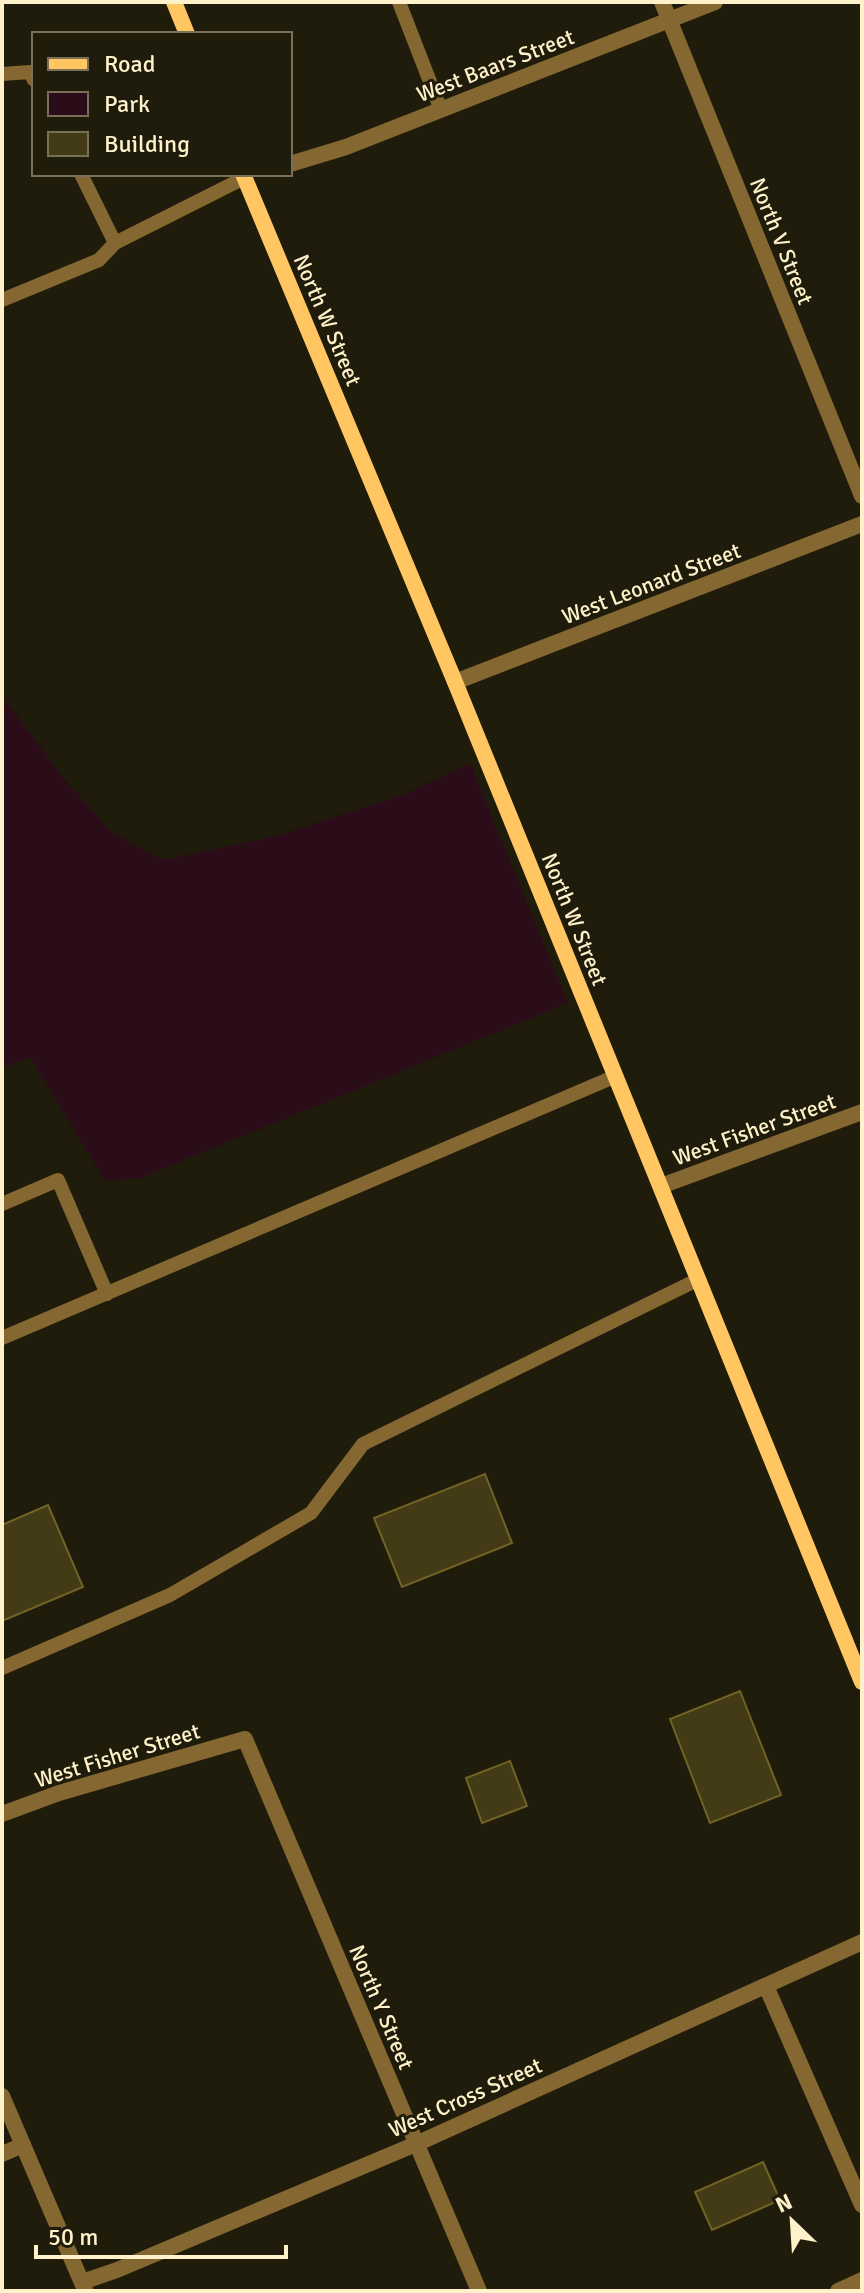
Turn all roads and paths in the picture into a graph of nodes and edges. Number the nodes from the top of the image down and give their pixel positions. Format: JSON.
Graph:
{"nodes":[{"id":1,"x":174,"y":2,"type":"edge"},
{"id":2,"x":399,"y":2,"type":"edge"},
{"id":3,"x":662,"y":2,"type":"edge"},
{"id":4,"x":715,"y":2,"type":"edge"},
{"id":5,"x":669,"y":20,"type":"junction"},
{"id":6,"x":186,"y":32,"type":"edge"},
{"id":7,"x":2,"y":74,"type":"edge"},
{"id":8,"x":32,"y":76,"type":"edge"},
{"id":9,"x":441,"y":110,"type":"junction"},
{"id":10,"x":292,"y":163,"type":"edge"},
{"id":11,"x":82,"y":176,"type":"edge"},
{"id":12,"x":246,"y":176,"type":"edge"},
{"id":13,"x":248,"y":176,"type":"edge"},
{"id":14,"x":115,"y":243,"type":"junction"},
{"id":15,"x":2,"y":300,"type":"edge"},
{"id":16,"x":862,"y":496,"type":"edge"},
{"id":17,"x":862,"y":524,"type":"edge"},
{"id":18,"x":455,"y":682,"type":"junction"},
{"id":19,"x":616,"y":1076,"type":"junction"},
{"id":20,"x":862,"y":1112,"type":"edge"},
{"id":21,"x":661,"y":1186,"type":"junction"},
{"id":22,"x":2,"y":1204,"type":"edge"},
{"id":23,"x":699,"y":1279,"type":"junction"},
{"id":24,"x":107,"y":1294,"type":"junction"},
{"id":25,"x":2,"y":1338,"type":"edge"},
{"id":26,"x":2,"y":1668,"type":"edge"},
{"id":27,"x":862,"y":1682,"type":"edge"},
{"id":28,"x":245,"y":1739,"type":"joint"},
{"id":29,"x":2,"y":1814,"type":"edge"},
{"id":30,"x":862,"y":1942,"type":"edge"},
{"id":31,"x":766,"y":1986,"type":"junction"},
{"id":32,"x":2,"y":2096,"type":"edge"},
{"id":33,"x":416,"y":2144,"type":"junction"},
{"id":34,"x":23,"y":2145,"type":"junction"},
{"id":35,"x":2,"y":2154,"type":"edge"},
{"id":36,"x":862,"y":2205,"type":"edge"},
{"id":37,"x":862,"y":2280,"type":"edge"},
{"id":38,"x":84,"y":2286,"type":"edge"},
{"id":39,"x":479,"y":2291,"type":"edge"},
{"id":40,"x":838,"y":2291,"type":"edge"}],
"edges":[{"from":1,"to":6,"type":"main road"},
{"from":2,"to":9,"type":"lane"},
{"from":3,"to":5,"type":"street","name":"North V Street"},
{"from":4,"to":5,"type":"street","name":"West Baars Street"},
{"from":5,"to":9,"type":"street","name":"West Baars Street"},
{"from":5,"to":16,"type":"street","name":"North V Street"},
{"from":7,"to":8,"type":"lane"},
{"from":9,"to":10,"type":"street","name":"West Baars Street"},
{"from":11,"to":14,"type":"lane"},
{"from":12,"to":14,"type":"lane"},
{"from":13,"to":18,"type":"main road","name":"North W Street"},
{"from":14,"to":15,"type":"lane"},
{"from":17,"to":18,"type":"street","name":"West Leonard Street"},
{"from":18,"to":19,"type":"main road","name":"North W Street"},
{"from":19,"to":21,"type":"main road","name":"North W Street"},
{"from":19,"to":24,"type":"lane"},
{"from":20,"to":21,"type":"street","name":"West Fisher Street"},
{"from":21,"to":23,"type":"main road","name":"North W Street"},
{"from":22,"to":24,"type":"lane"},
{"from":23,"to":26,"type":"lane"},
{"from":23,"to":27,"type":"main road","name":"North W Street"},
{"from":24,"to":25,"type":"lane"},
{"from":28,"to":29,"type":"street","name":"West Fisher Street"},
{"from":28,"to":33,"type":"street","name":"North Y Street"},
{"from":30,"to":31,"type":"street","name":"West Cross Street"},
{"from":31,"to":33,"type":"street","name":"West Cross Street"},
{"from":31,"to":36,"type":"street"},
{"from":32,"to":34,"type":"street"},
{"from":33,"to":38,"type":"street","name":"West Cross Street"},
{"from":33,"to":39,"type":"street","name":"North Y Street"},
{"from":34,"to":35,"type":"street"},
{"from":34,"to":38,"type":"street"},
{"from":37,"to":40,"type":"street"}]}
